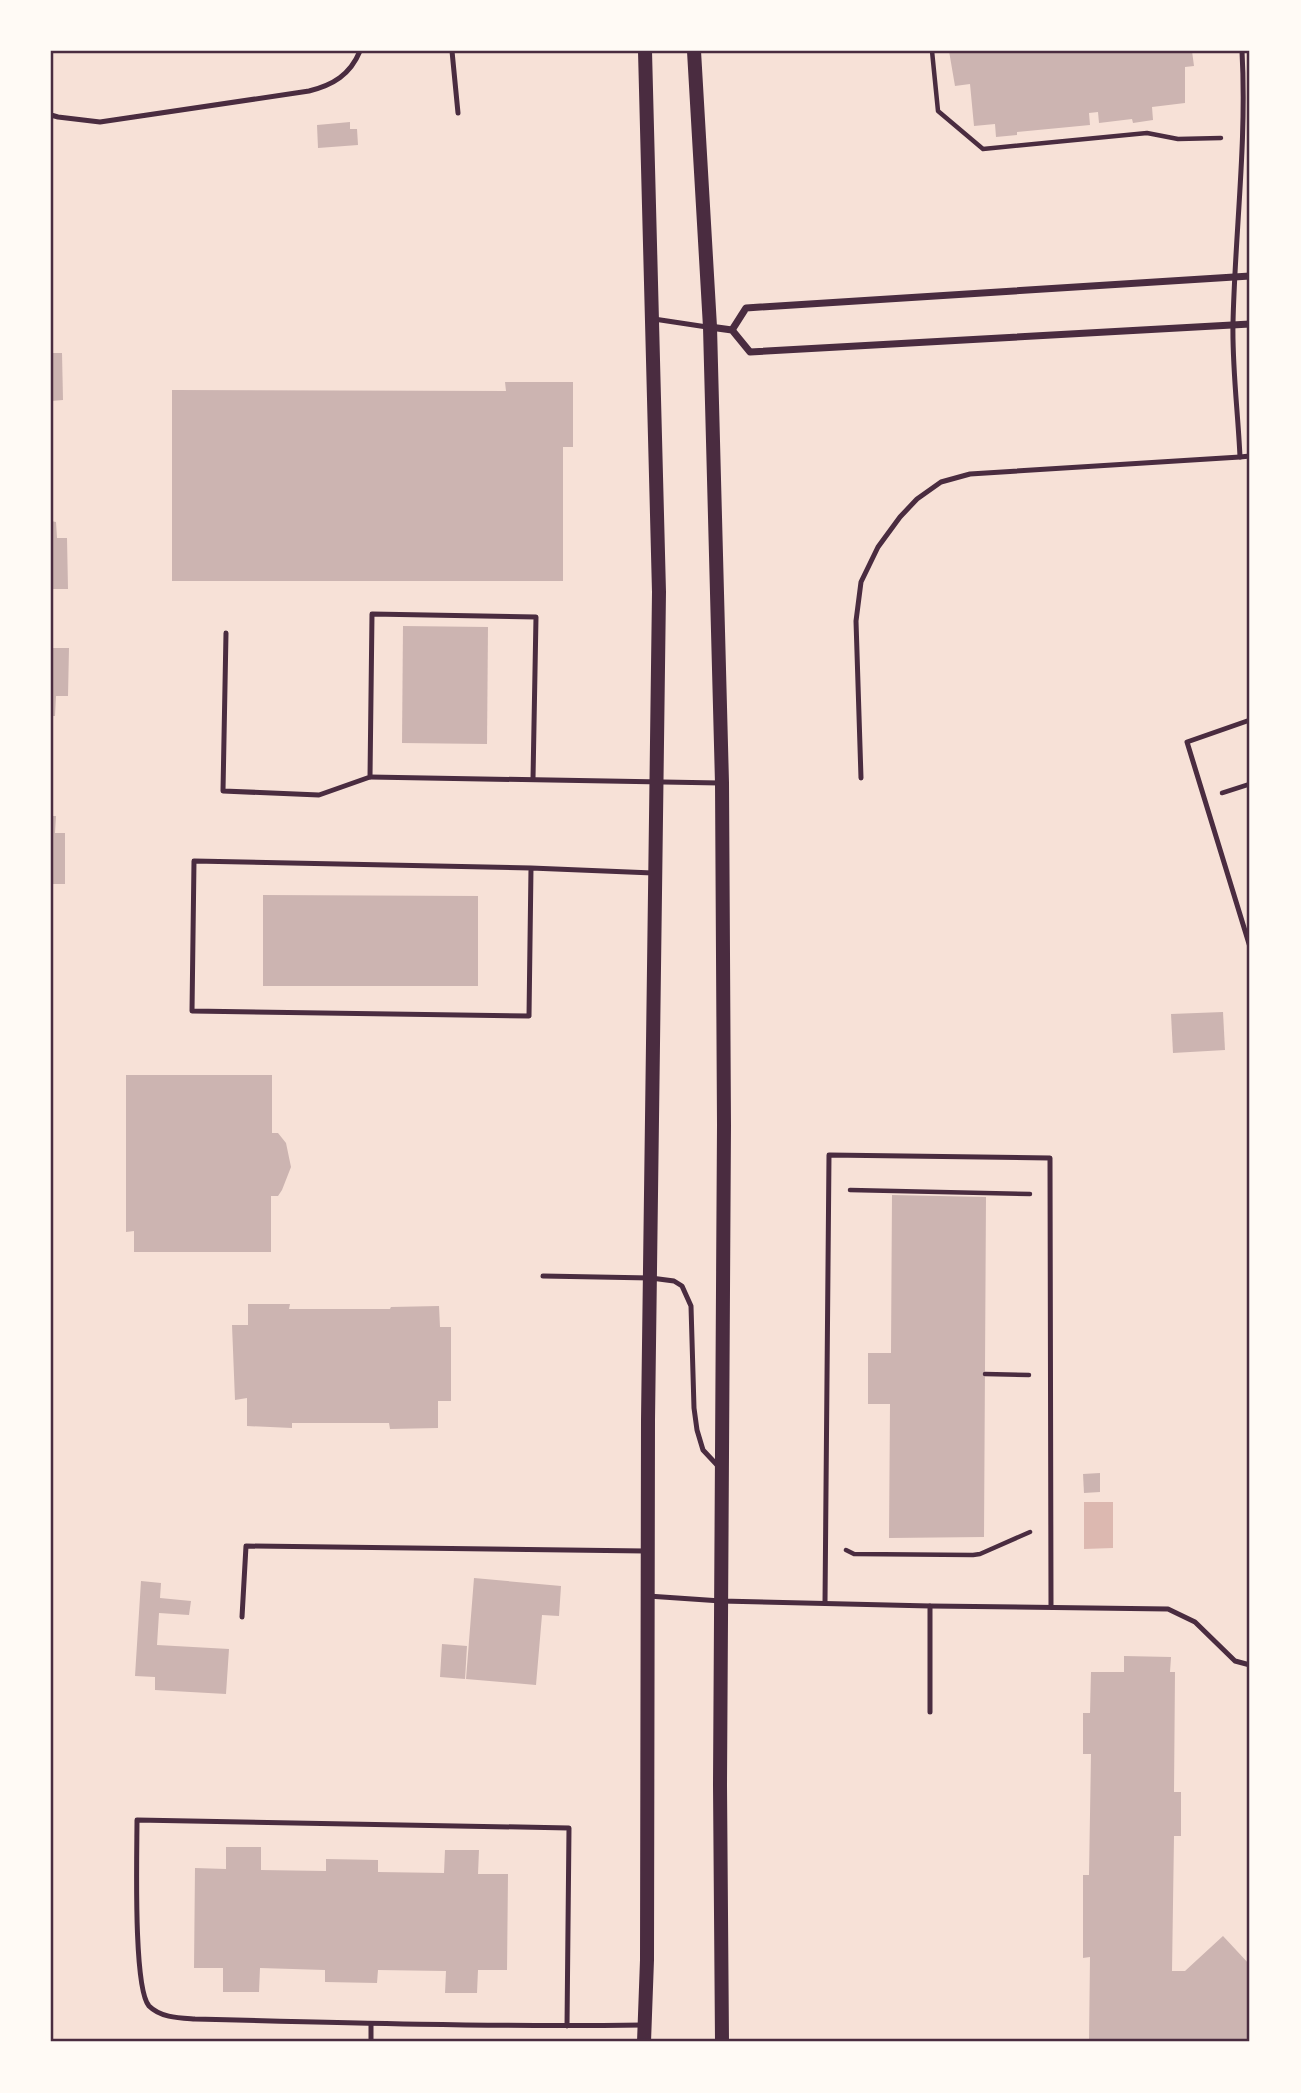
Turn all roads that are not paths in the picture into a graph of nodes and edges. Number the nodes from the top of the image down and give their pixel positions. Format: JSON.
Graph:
{"nodes":[{"id":1,"x":360,"y":51,"type":"edge"},
{"id":2,"x":452,"y":51,"type":"edge"},
{"id":3,"x":645,"y":51,"type":"edge"},
{"id":4,"x":694,"y":51,"type":"edge"},
{"id":5,"x":1242,"y":52,"type":"edge"},
{"id":6,"x":1250,"y":55,"type":"edge"},
{"id":7,"x":458,"y":113,"type":"dead end"},
{"id":8,"x":51,"y":114,"type":"edge"},
{"id":9,"x":1237,"y":276,"type":"junction"},
{"id":10,"x":1250,"y":276,"type":"edge"},
{"id":11,"x":652,"y":319,"type":"junction"},
{"id":12,"x":1233,"y":324,"type":"junction"},
{"id":13,"x":1250,"y":324,"type":"edge"},
{"id":14,"x":710,"y":327,"type":"junction"},
{"id":15,"x":732,"y":330,"type":"junction"},
{"id":16,"x":1250,"y":456,"type":"edge"},
{"id":17,"x":1240,"y":457,"type":"junction"},
{"id":18,"x":226,"y":633,"type":"dead end"},
{"id":19,"x":1250,"y":720,"type":"edge"},
{"id":20,"x":370,"y":777,"type":"junction"},
{"id":21,"x":861,"y":778,"type":"dead end"},
{"id":22,"x":533,"y":779,"type":"junction"},
{"id":23,"x":657,"y":782,"type":"junction"},
{"id":24,"x":722,"y":783,"type":"junction"},
{"id":25,"x":531,"y":868,"type":"junction"},
{"id":26,"x":657,"y":874,"type":"junction"},
{"id":27,"x":1250,"y":947,"type":"edge"},
{"id":28,"x":543,"y":1276,"type":"dead end"},
{"id":29,"x":651,"y":1278,"type":"junction"},
{"id":30,"x":722,"y":1469,"type":"junction"},
{"id":31,"x":648,"y":1551,"type":"junction"},
{"id":32,"x":648,"y":1596,"type":"junction"},
{"id":33,"x":721,"y":1601,"type":"junction"},
{"id":34,"x":825,"y":1603,"type":"junction"},
{"id":35,"x":930,"y":1606,"type":"junction"},
{"id":36,"x":1051,"y":1607,"type":"junction"},
{"id":37,"x":242,"y":1617,"type":"dead end"},
{"id":38,"x":1250,"y":1665,"type":"edge"},
{"id":39,"x":930,"y":1712,"type":"dead end"},
{"id":40,"x":1250,"y":1770,"type":"edge"},
{"id":41,"x":1250,"y":1779,"type":"edge"},
{"id":42,"x":371,"y":2024,"type":"junction"},
{"id":43,"x":643,"y":2025,"type":"junction"},
{"id":44,"x":567,"y":2026,"type":"junction"},
{"id":45,"x":371,"y":2042,"type":"edge"},
{"id":46,"x":643,"y":2042,"type":"edge"},
{"id":47,"x":722,"y":2042,"type":"edge"}],
"edges":[{"from":1,"to":8,"type":"lane"},
{"from":2,"to":7,"type":"lane"},
{"from":3,"to":11,"type":"main road"},
{"from":4,"to":14,"type":"main road"},
{"from":5,"to":6,"type":"lane"},
{"from":5,"to":9,"type":"lane"},
{"from":9,"to":10,"type":"street"},
{"from":9,"to":12,"type":"lane"},
{"from":9,"to":15,"type":"street"},
{"from":11,"to":14,"type":"lane"},
{"from":11,"to":23,"type":"main road"},
{"from":12,"to":13,"type":"street"},
{"from":12,"to":15,"type":"street"},
{"from":12,"to":17,"type":"lane"},
{"from":14,"to":15,"type":"street"},
{"from":14,"to":24,"type":"main road"},
{"from":16,"to":17,"type":"lane"},
{"from":17,"to":21,"type":"lane"},
{"from":18,"to":20,"type":"lane"},
{"from":19,"to":27,"type":"lane"},
{"from":20,"to":22,"type":"lane"},
{"from":20,"to":22,"type":"lane"},
{"from":22,"to":23,"type":"lane"},
{"from":23,"to":24,"type":"lane"},
{"from":23,"to":26,"type":"main road"},
{"from":24,"to":30,"type":"main road"},
{"from":25,"to":25,"type":"lane"},
{"from":25,"to":26,"type":"lane"},
{"from":26,"to":29,"type":"main road"},
{"from":28,"to":29,"type":"lane"},
{"from":29,"to":30,"type":"lane"},
{"from":29,"to":31,"type":"main road"},
{"from":30,"to":33,"type":"main road"},
{"from":31,"to":32,"type":"main road"},
{"from":31,"to":37,"type":"lane"},
{"from":32,"to":33,"type":"lane"},
{"from":32,"to":43,"type":"main road"},
{"from":33,"to":34,"type":"lane"},
{"from":33,"to":47,"type":"main road"},
{"from":34,"to":35,"type":"lane"},
{"from":34,"to":36,"type":"lane"},
{"from":35,"to":36,"type":"lane"},
{"from":35,"to":39,"type":"lane"},
{"from":36,"to":38,"type":"lane"},
{"from":38,"to":40,"type":"lane"},
{"from":40,"to":41,"type":"lane"},
{"from":42,"to":44,"type":"lane"},
{"from":42,"to":44,"type":"lane"},
{"from":42,"to":45,"type":"lane"},
{"from":43,"to":44,"type":"lane"},
{"from":43,"to":46,"type":"main road"}]}
